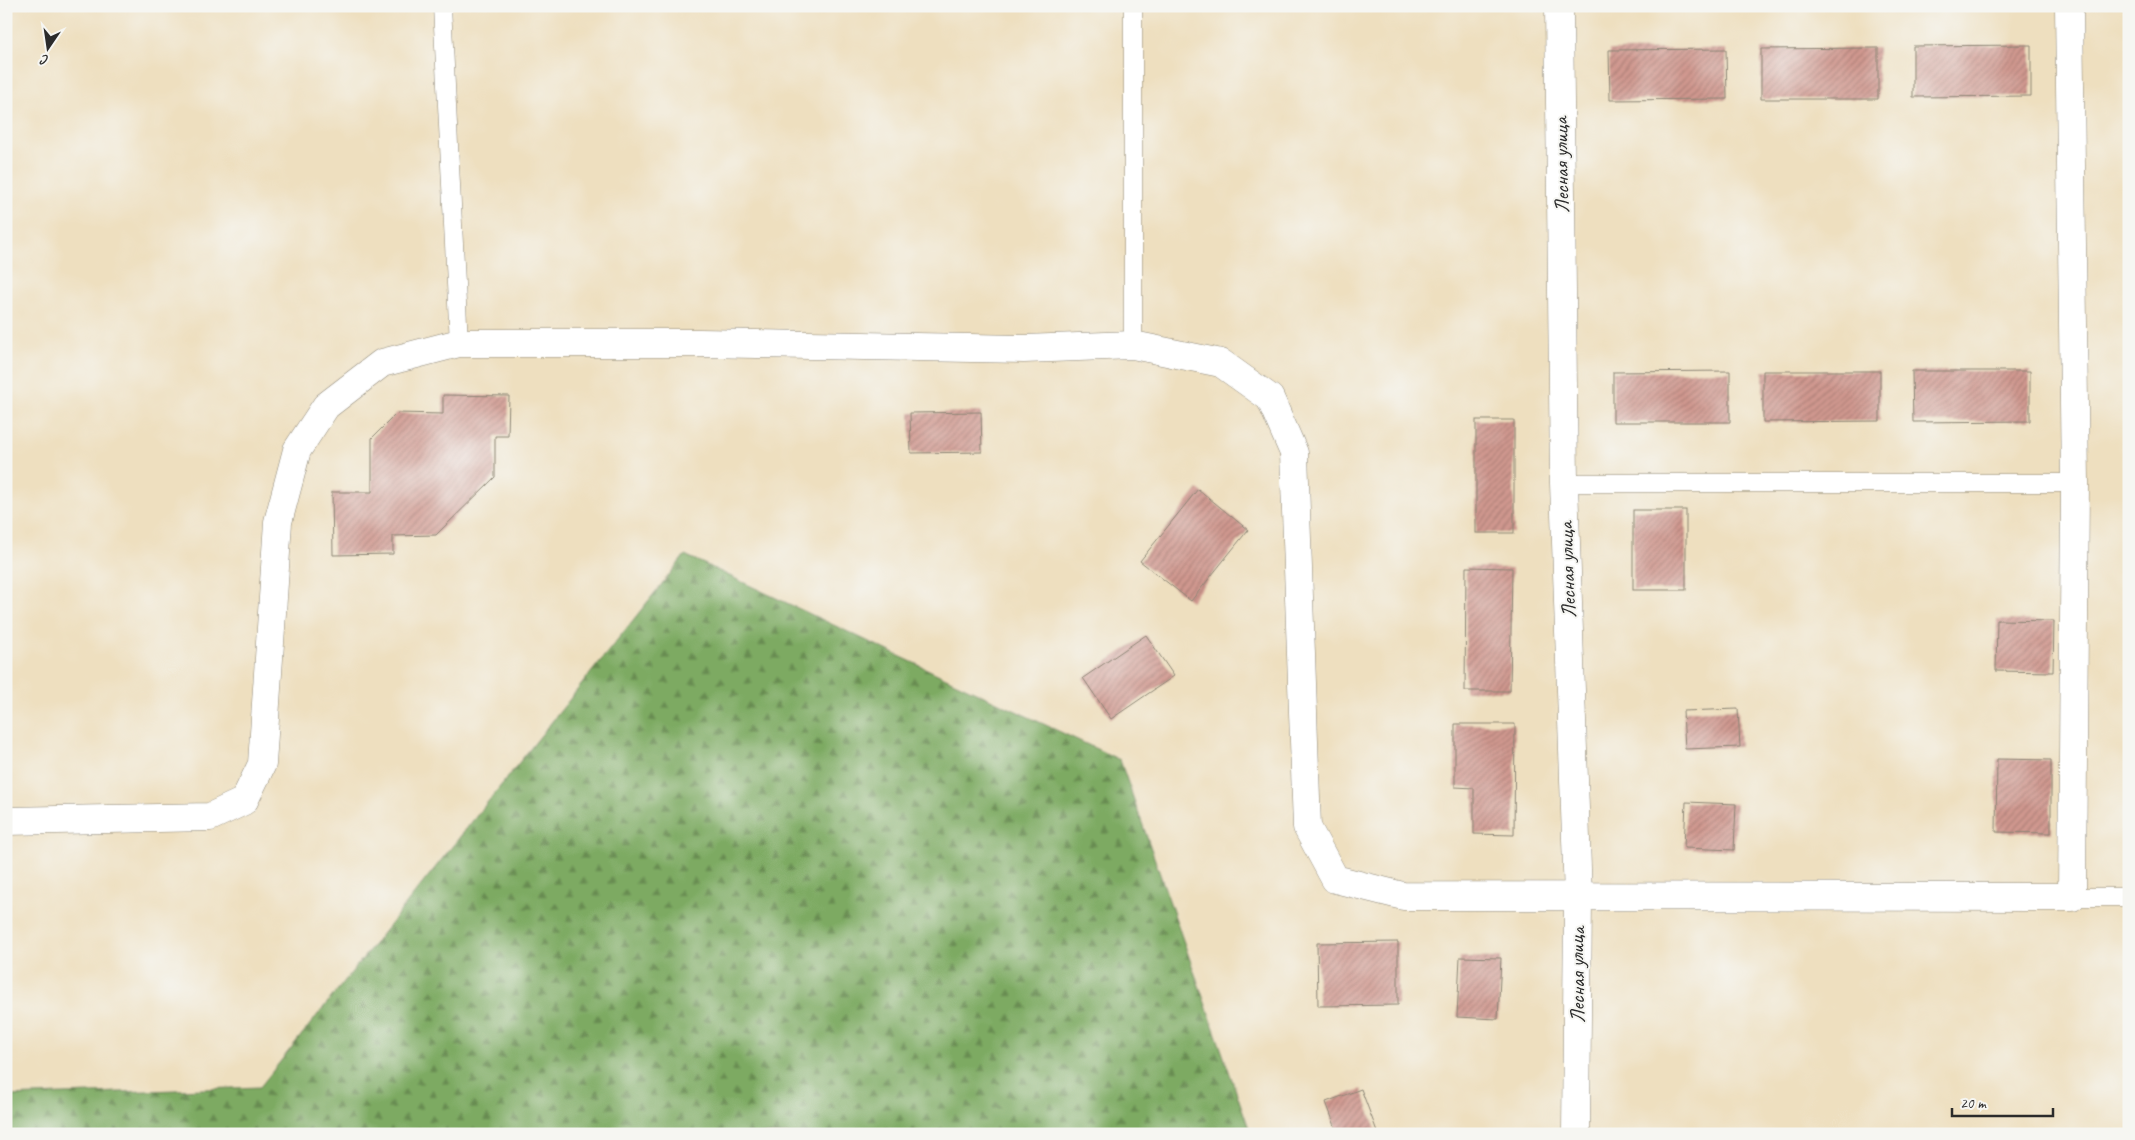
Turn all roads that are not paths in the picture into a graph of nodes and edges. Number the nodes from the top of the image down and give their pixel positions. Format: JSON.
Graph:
{"nodes":[{"id":1,"x":442,"y":6,"type":"edge"},
{"id":2,"x":1133,"y":6,"type":"edge"},
{"id":3,"x":1559,"y":6,"type":"edge"},
{"id":4,"x":2068,"y":6,"type":"edge"},
{"id":5,"x":459,"y":343,"type":"junction"},
{"id":6,"x":1133,"y":345,"type":"junction"},
{"id":7,"x":2075,"y":483,"type":"junction"},
{"id":8,"x":1564,"y":484,"type":"junction"},
{"id":9,"x":6,"y":821,"type":"edge"},
{"id":10,"x":2072,"y":897,"type":"junction"},
{"id":11,"x":2129,"y":897,"type":"edge"},
{"id":12,"x":1578,"y":898,"type":"junction"},
{"id":13,"x":1576,"y":1134,"type":"edge"}],
"edges":[{"from":1,"to":5,"type":"lane"},
{"from":2,"to":6,"type":"lane"},
{"from":3,"to":8,"type":"street","name":"Лесная улица"},
{"from":4,"to":7,"type":"street"},
{"from":5,"to":6,"type":"street"},
{"from":5,"to":9,"type":"street"},
{"from":6,"to":12,"type":"street"},
{"from":7,"to":8,"type":"lane"},
{"from":7,"to":10,"type":"street"},
{"from":8,"to":12,"type":"street","name":"Лесная улица"},
{"from":10,"to":11,"type":"lane"},
{"from":10,"to":12,"type":"street"},
{"from":12,"to":13,"type":"street","name":"Лесная улица"}]}
